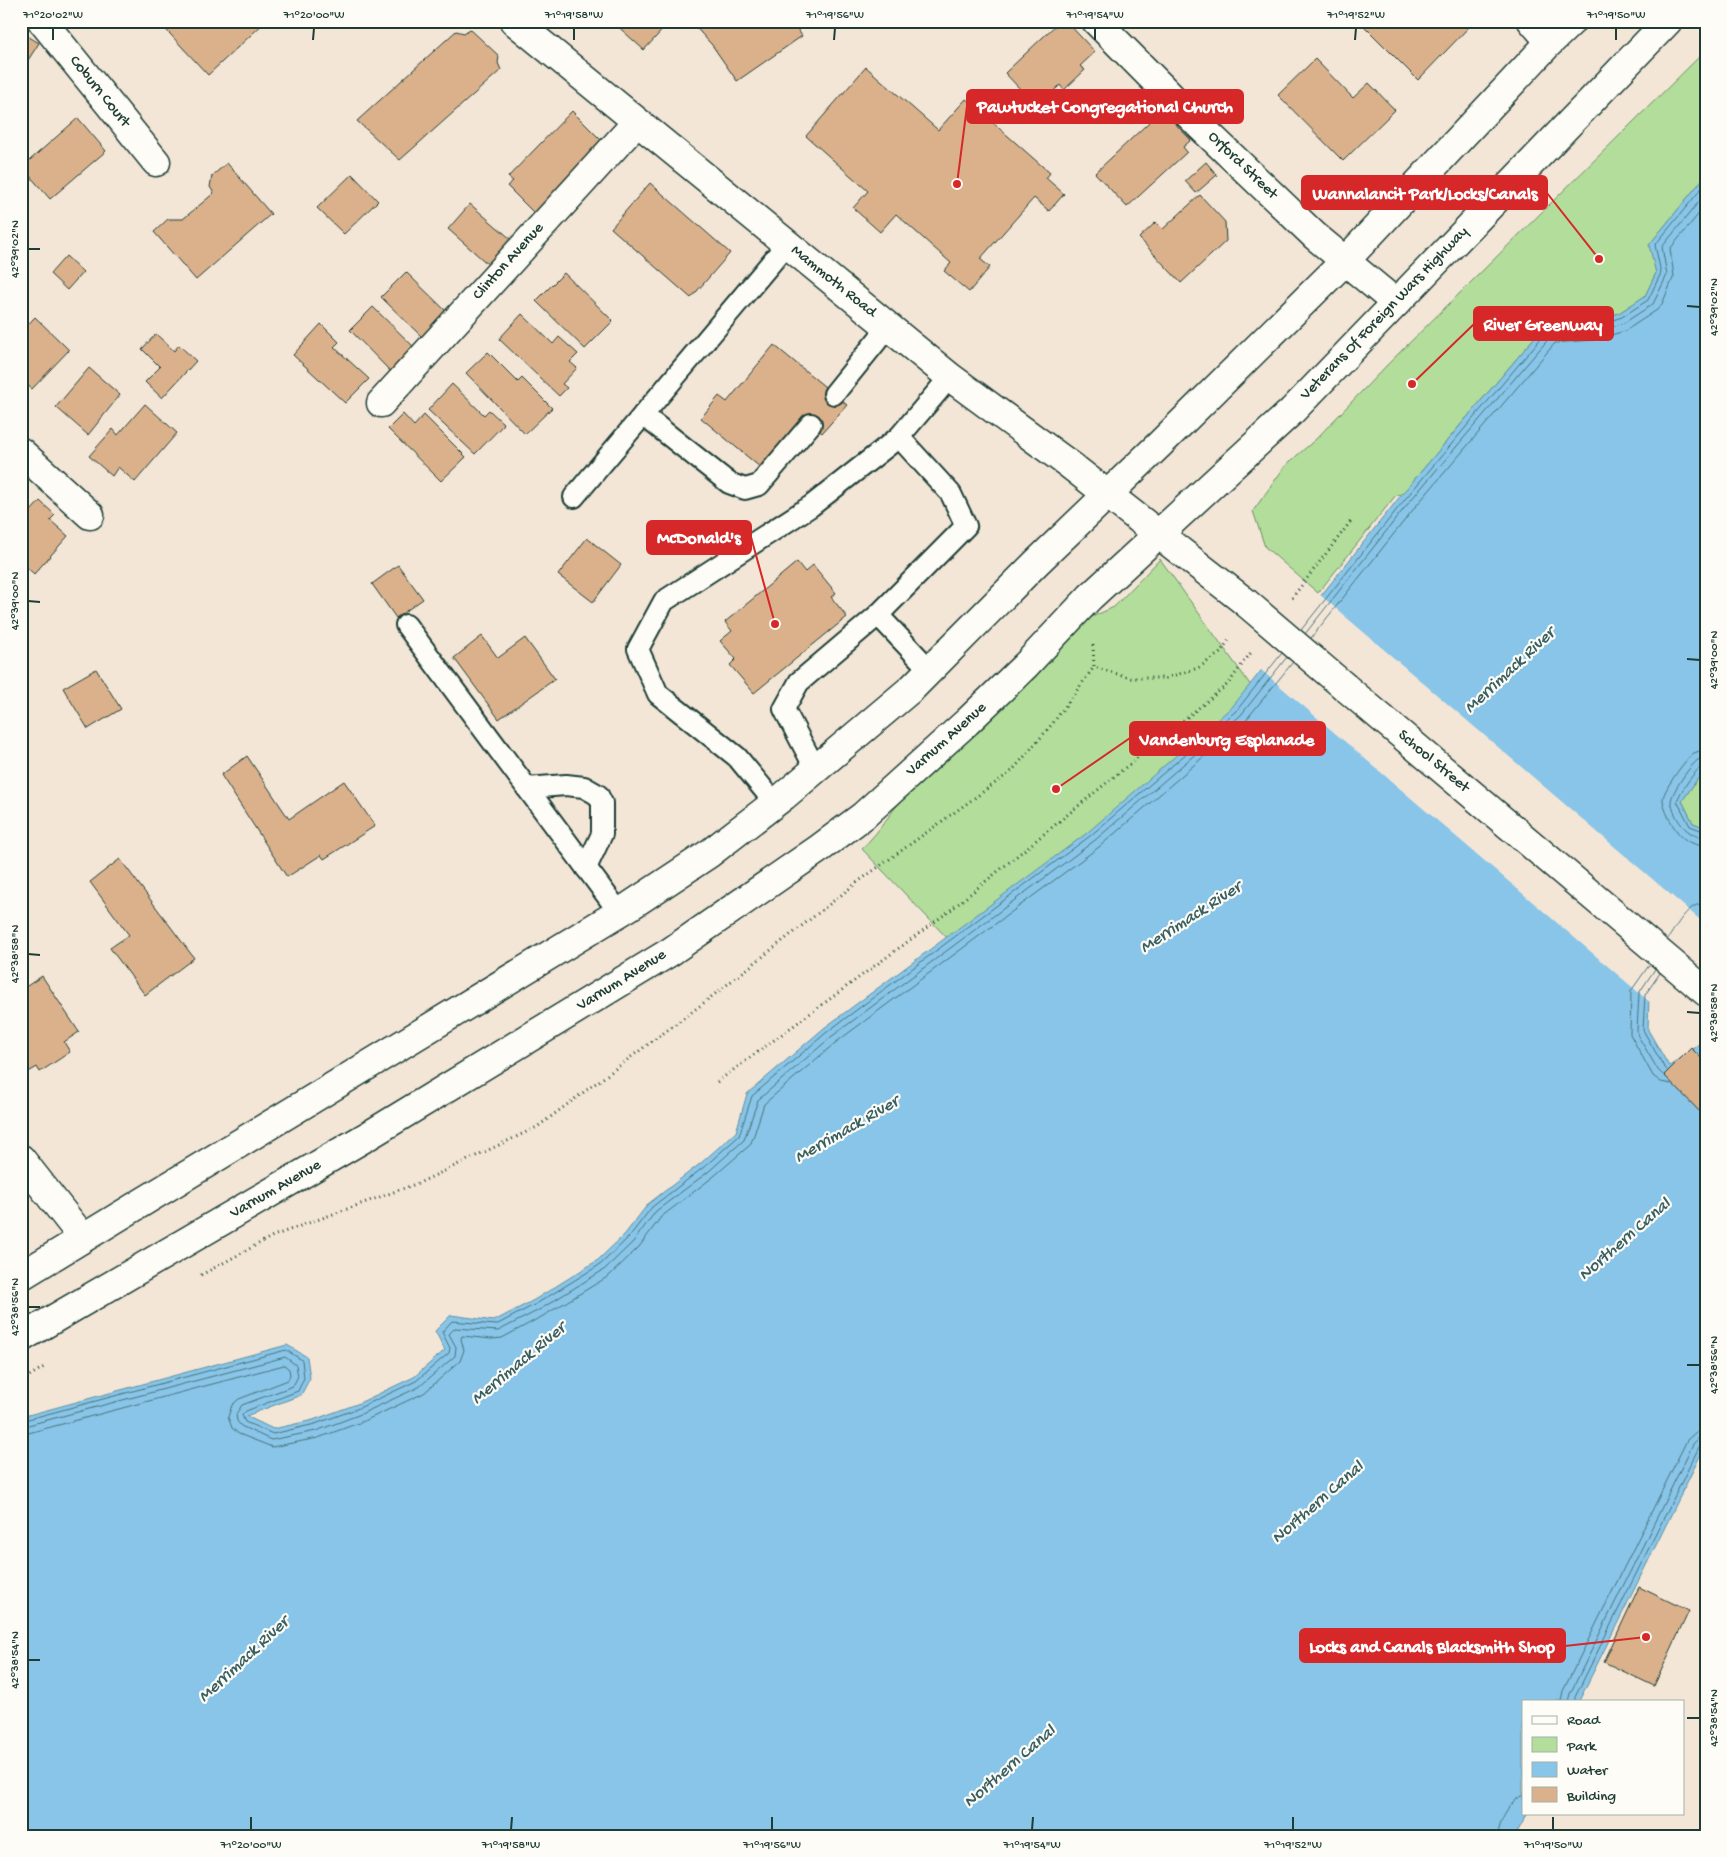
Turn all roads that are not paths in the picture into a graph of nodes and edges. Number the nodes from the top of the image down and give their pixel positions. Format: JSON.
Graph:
{"nodes":[{"id":1,"x":42,"y":21,"type":"edge"},
{"id":2,"x":514,"y":21,"type":"edge"},
{"id":3,"x":1096,"y":21,"type":"edge"},
{"id":4,"x":1532,"y":21,"type":"edge"},
{"id":5,"x":1572,"y":21,"type":"edge"},
{"id":6,"x":1668,"y":21,"type":"edge"},
{"id":7,"x":1550,"y":42,"type":"junction"},
{"id":8,"x":637,"y":122,"type":"junction"},
{"id":9,"x":156,"y":162,"type":"dead end"},
{"id":10,"x":787,"y":244,"type":"junction"},
{"id":11,"x":1345,"y":261,"type":"junction"},
{"id":12,"x":1396,"y":303,"type":"junction"},
{"id":13,"x":888,"y":327,"type":"junction"},
{"id":14,"x":950,"y":377,"type":"junction"},
{"id":15,"x":834,"y":394,"type":"dead end"},
{"id":16,"x":381,"y":403,"type":"dead end"},
{"id":17,"x":642,"y":415,"type":"junction"},
{"id":18,"x":810,"y":424,"type":"dead end"},
{"id":19,"x":899,"y":437,"type":"junction"},
{"id":20,"x":21,"y":452,"type":"edge"},
{"id":21,"x":1107,"y":494,"type":"junction"},
{"id":22,"x":574,"y":497,"type":"dead end"},
{"id":23,"x":90,"y":515,"type":"dead end"},
{"id":24,"x":1158,"y":534,"type":"junction"},
{"id":25,"x":878,"y":614,"type":"junction"},
{"id":26,"x":406,"y":625,"type":"dead end"},
{"id":27,"x":930,"y":670,"type":"junction"},
{"id":28,"x":816,"y":770,"type":"junction"},
{"id":29,"x":527,"y":788,"type":"junction"},
{"id":30,"x":775,"y":803,"type":"junction"},
{"id":31,"x":586,"y":868,"type":"junction"},
{"id":32,"x":619,"y":912,"type":"junction"},
{"id":33,"x":1706,"y":992,"type":"edge"},
{"id":34,"x":21,"y":1159,"type":"edge"},
{"id":35,"x":83,"y":1238,"type":"junction"},
{"id":36,"x":21,"y":1276,"type":"edge"},
{"id":37,"x":21,"y":1338,"type":"edge"}],
"edges":[{"from":1,"to":9,"type":"main road","name":"Coburn Court"},
{"from":2,"to":8,"type":"main road","name":"Mammoth Road"},
{"from":3,"to":11,"type":"main road","name":"Orford Street"},
{"from":4,"to":7,"type":"main road"},
{"from":5,"to":7,"type":"main road"},
{"from":6,"to":12,"type":"main road","name":"Veterans Of Foreign Wars Highway"},
{"from":7,"to":11,"type":"main road"},
{"from":8,"to":10,"type":"main road","name":"Mammoth Road"},
{"from":8,"to":16,"type":"main road","name":"Clinton Avenue"},
{"from":10,"to":13,"type":"main road","name":"Mammoth Road"},
{"from":10,"to":17,"type":"lane"},
{"from":11,"to":12,"type":"main road","name":"Orford Street"},
{"from":11,"to":21,"type":"main road"},
{"from":12,"to":24,"type":"main road","name":"Veterans Of Foreign Wars Highway"},
{"from":13,"to":14,"type":"main road","name":"Mammoth Road"},
{"from":13,"to":15,"type":"lane"},
{"from":14,"to":19,"type":"lane"},
{"from":14,"to":21,"type":"main road","name":"Mammoth Road"},
{"from":17,"to":18,"type":"lane"},
{"from":17,"to":22,"type":"lane"},
{"from":19,"to":25,"type":"lane"},
{"from":19,"to":30,"type":"lane"},
{"from":20,"to":23,"type":"main road"},
{"from":21,"to":24,"type":"main road","name":"Mammoth Road"},
{"from":21,"to":27,"type":"main road"},
{"from":24,"to":33,"type":"main road","name":"School Street","bridge":true},
{"from":24,"to":37,"type":"main road","name":"Varnum Avenue"},
{"from":25,"to":27,"type":"lane"},
{"from":25,"to":28,"type":"lane"},
{"from":26,"to":29,"type":"lane"},
{"from":27,"to":28,"type":"main road"},
{"from":28,"to":30,"type":"main road"},
{"from":29,"to":31,"type":"lane"},
{"from":29,"to":31,"type":"lane"},
{"from":30,"to":32,"type":"main road"},
{"from":31,"to":32,"type":"lane"},
{"from":32,"to":35,"type":"main road"},
{"from":34,"to":35,"type":"main road"},
{"from":35,"to":36,"type":"main road"}]}
